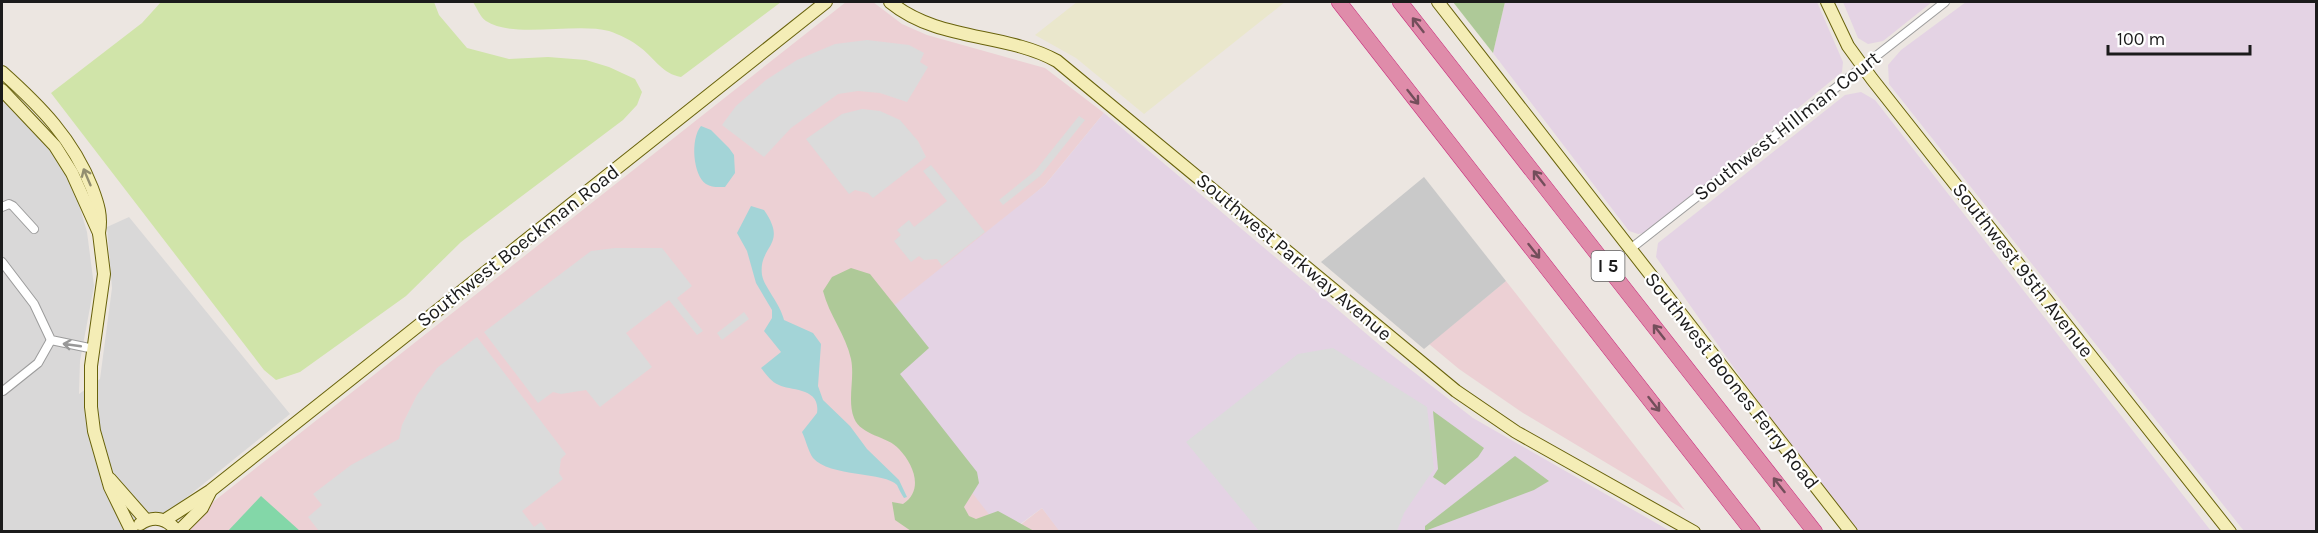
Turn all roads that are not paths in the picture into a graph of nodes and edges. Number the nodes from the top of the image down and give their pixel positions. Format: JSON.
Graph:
{"nodes":[{"id":1,"x":826,"y":2,"type":"edge"},
{"id":2,"x":890,"y":2,"type":"edge"},
{"id":3,"x":1339,"y":2,"type":"edge"},
{"id":4,"x":1400,"y":2,"type":"edge"},
{"id":5,"x":1438,"y":2,"type":"edge"},
{"id":6,"x":1827,"y":2,"type":"edge"},
{"id":7,"x":1945,"y":2,"type":"edge"},
{"id":8,"x":1862,"y":66,"type":"junction"},
{"id":9,"x":2,"y":72,"type":"edge"},
{"id":10,"x":2,"y":90,"type":"edge"},
{"id":11,"x":2,"y":207,"type":"edge"},
{"id":12,"x":34,"y":229,"type":"dead end"},
{"id":13,"x":99,"y":233,"type":"junction"},
{"id":14,"x":1629,"y":250,"type":"junction"},
{"id":15,"x":2,"y":262,"type":"edge"},
{"id":16,"x":51,"y":340,"type":"junction"},
{"id":17,"x":93,"y":349,"type":"junction"},
{"id":18,"x":3,"y":391,"type":"edge"},
{"id":19,"x":109,"y":478,"type":"junction"},
{"id":20,"x":210,"y":491,"type":"junction"},
{"id":21,"x":146,"y":520,"type":"junction"},
{"id":22,"x":165,"y":520,"type":"junction"},
{"id":23,"x":133,"y":531,"type":"edge"},
{"id":24,"x":178,"y":531,"type":"edge"},
{"id":25,"x":1694,"y":531,"type":"edge"},
{"id":26,"x":1753,"y":531,"type":"edge"},
{"id":27,"x":1815,"y":531,"type":"edge"},
{"id":28,"x":1851,"y":531,"type":"edge"},
{"id":29,"x":2230,"y":531,"type":"edge"}],
"edges":[{"from":1,"to":20,"type":"main road","name":"Southwest Boeckman Road"},
{"from":2,"to":25,"type":"main road","name":"Southwest Parkway Avenue"},
{"from":3,"to":26,"type":"highway","number":"I 5","one_way":true},
{"from":27,"to":4,"type":"highway","number":"I 5","one_way":true},
{"from":5,"to":14,"type":"main road","name":"Southwest Boones Ferry Road"},
{"from":6,"to":8,"type":"main road","name":"Southwest 95th Avenue"},
{"from":7,"to":8,"type":"street","name":"Southwest Hillman Court"},
{"from":8,"to":14,"type":"street","name":"Southwest Hillman Court"},
{"from":8,"to":29,"type":"main road","name":"Southwest 95th Avenue"},
{"from":13,"to":9,"type":"main road","one_way":true},
{"from":10,"to":13,"type":"main road"},
{"from":11,"to":12,"type":"street"},
{"from":13,"to":17,"type":"main road"},
{"from":14,"to":28,"type":"main road","name":"Southwest Boones Ferry Road"},
{"from":15,"to":16,"type":"street"},
{"from":17,"to":16,"type":"street","one_way":true},
{"from":16,"to":18,"type":"street"},
{"from":17,"to":19,"type":"main road"},
{"from":19,"to":21,"type":"main road"},
{"from":19,"to":23,"type":"main road"},
{"from":20,"to":22,"type":"main road","name":"Southwest Boeckman Road"},
{"from":20,"to":24,"type":"main road","name":"Southwest Boeckman Road"},
{"from":21,"to":22,"type":"main road"},
{"from":21,"to":23,"type":"main road"},
{"from":22,"to":24,"type":"main road"}]}
